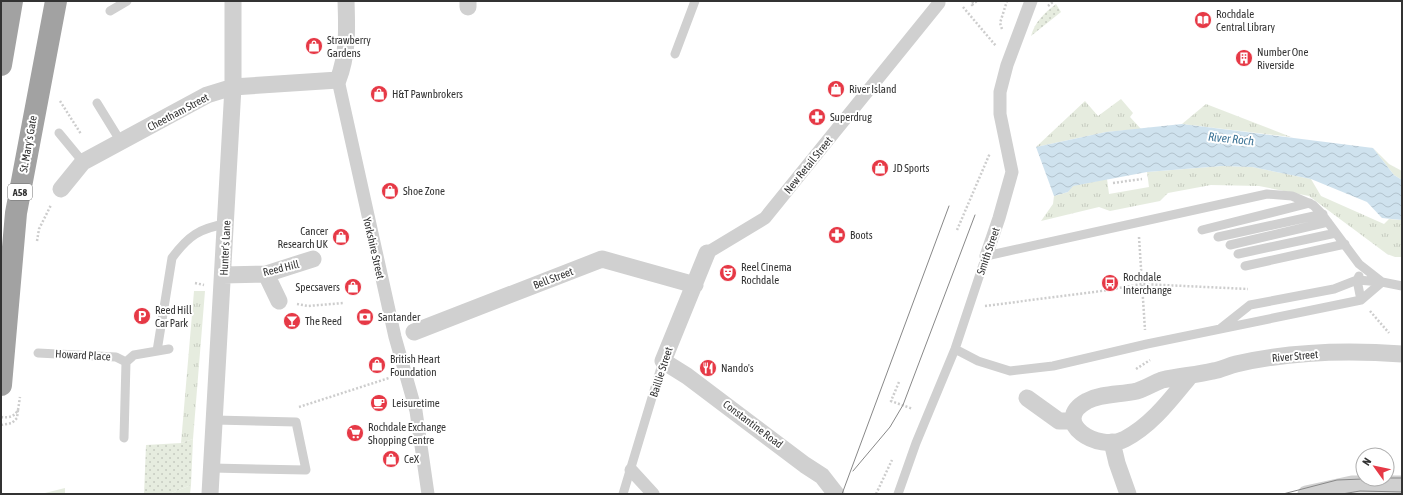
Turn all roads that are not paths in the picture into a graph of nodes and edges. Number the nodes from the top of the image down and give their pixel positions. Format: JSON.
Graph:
{"nodes":[{"id":1,"x":12,"y":1,"type":"edge"},
{"id":2,"x":56,"y":1,"type":"edge"},
{"id":3,"x":127,"y":1,"type":"edge"},
{"id":4,"x":234,"y":1,"type":"edge"},
{"id":5,"x":346,"y":1,"type":"edge"},
{"id":6,"x":695,"y":1,"type":"edge"},
{"id":7,"x":1031,"y":1,"type":"edge"},
{"id":8,"x":938,"y":3,"type":"dead end"},
{"id":9,"x":110,"y":11,"type":"dead end"},
{"id":10,"x":675,"y":54,"type":"dead end"},
{"id":11,"x":1,"y":65,"type":"edge"},
{"id":12,"x":338,"y":80,"type":"junction"},
{"id":13,"x":232,"y":87,"type":"junction"},
{"id":14,"x":96,"y":103,"type":"dead end"},
{"id":15,"x":59,"y":133,"type":"dead end"},
{"id":16,"x":121,"y":142,"type":"junction"},
{"id":17,"x":89,"y":159,"type":"junction"},
{"id":18,"x":61,"y":189,"type":"road end"},
{"id":19,"x":1310,"y":203,"type":"junction"},
{"id":20,"x":1322,"y":214,"type":"junction"},
{"id":21,"x":1328,"y":222,"type":"junction"},
{"id":22,"x":226,"y":224,"type":"junction"},
{"id":23,"x":1202,"y":230,"type":"dead end"},
{"id":24,"x":1336,"y":233,"type":"junction"},
{"id":25,"x":1218,"y":237,"type":"dead end"},
{"id":26,"x":1345,"y":244,"type":"junction"},
{"id":27,"x":1230,"y":245,"type":"dead end"},
{"id":28,"x":707,"y":253,"type":"joint"},
{"id":29,"x":1238,"y":254,"type":"dead end"},
{"id":30,"x":986,"y":256,"type":"junction"},
{"id":31,"x":314,"y":259,"type":"dead end"},
{"id":32,"x":1359,"y":264,"type":"junction"},
{"id":33,"x":1245,"y":266,"type":"dead end"},
{"id":34,"x":266,"y":274,"type":"junction"},
{"id":35,"x":223,"y":275,"type":"junction"},
{"id":36,"x":1358,"y":280,"type":"junction"},
{"id":37,"x":1382,"y":282,"type":"junction"},
{"id":38,"x":695,"y":285,"type":"junction"},
{"id":39,"x":1402,"y":286,"type":"edge"},
{"id":40,"x":1361,"y":300,"type":"junction"},
{"id":41,"x":279,"y":301,"type":"road end"},
{"id":42,"x":1219,"y":330,"type":"junction"},
{"id":43,"x":414,"y":332,"type":"dead end"},
{"id":44,"x":3,"y":339,"type":"edge"},
{"id":45,"x":169,"y":349,"type":"dead end"},
{"id":46,"x":955,"y":349,"type":"junction"},
{"id":47,"x":157,"y":351,"type":"junction"},
{"id":48,"x":38,"y":353,"type":"dead end"},
{"id":49,"x":1402,"y":354,"type":"edge"},
{"id":50,"x":663,"y":361,"type":"junction"},
{"id":51,"x":126,"y":362,"type":"junction"},
{"id":52,"x":1190,"y":376,"type":"junction"},
{"id":53,"x":1,"y":385,"type":"edge"},
{"id":54,"x":1027,"y":398,"type":"dead end"},
{"id":55,"x":215,"y":420,"type":"junction"},
{"id":56,"x":1072,"y":421,"type":"junction"},
{"id":57,"x":124,"y":438,"type":"dead end"},
{"id":58,"x":1112,"y":442,"type":"junction"},
{"id":59,"x":212,"y":468,"type":"junction"},
{"id":60,"x":631,"y":470,"type":"junction"},
{"id":61,"x":1402,"y":484,"type":"edge"},
{"id":62,"x":1348,"y":490,"type":"edge"},
{"id":63,"x":210,"y":494,"type":"edge"},
{"id":64,"x":428,"y":494,"type":"edge"},
{"id":65,"x":623,"y":494,"type":"edge"},
{"id":66,"x":653,"y":494,"type":"edge"},
{"id":67,"x":836,"y":494,"type":"edge"},
{"id":68,"x":898,"y":494,"type":"edge"},
{"id":69,"x":1128,"y":494,"type":"edge"},
{"id":70,"x":1306,"y":494,"type":"edge"}],
"edges":[{"from":1,"to":11,"type":"highway"},
{"from":2,"to":44,"type":"highway","name":"St. Mary's Gate","number":"A58"},
{"from":3,"to":9,"type":"lane"},
{"from":4,"to":13,"type":"street","name":"Hunter's Lane"},
{"from":5,"to":12,"type":"street"},
{"from":6,"to":10,"type":"lane"},
{"from":7,"to":30,"type":"street","name":"Smith Street"},
{"from":8,"to":28,"type":"street","name":"New Retail Street"},
{"from":12,"to":13,"type":"street","name":"Cheetham Street"},
{"from":12,"to":64,"type":"street","name":"Yorkshire Street"},
{"from":13,"to":16,"type":"street","name":"Cheetham Street"},
{"from":13,"to":22,"type":"street","name":"Hunter's Lane"},
{"from":14,"to":16,"type":"lane"},
{"from":15,"to":17,"type":"lane"},
{"from":16,"to":17,"type":"street","name":"Cheetham Street"},
{"from":17,"to":18,"type":"street","name":"Cheetham Street"},
{"from":19,"to":20,"type":"lane"},
{"from":19,"to":23,"type":"lane"},
{"from":19,"to":30,"type":"lane"},
{"from":20,"to":21,"type":"lane"},
{"from":20,"to":25,"type":"lane"},
{"from":21,"to":24,"type":"lane"},
{"from":21,"to":27,"type":"lane"},
{"from":22,"to":35,"type":"street","name":"Hunter's Lane"},
{"from":22,"to":47,"type":"lane"},
{"from":24,"to":26,"type":"lane"},
{"from":24,"to":29,"type":"lane"},
{"from":26,"to":32,"type":"lane"},
{"from":26,"to":33,"type":"lane"},
{"from":28,"to":38,"type":"street","name":"Baillie Street"},
{"from":30,"to":46,"type":"lane","name":"Smith Street"},
{"from":31,"to":34,"type":"street","name":"Reed Hill"},
{"from":32,"to":36,"type":"lane"},
{"from":32,"to":37,"type":"lane"},
{"from":34,"to":35,"type":"street","name":"Reed Hill"},
{"from":34,"to":41,"type":"street"},
{"from":35,"to":55,"type":"street","name":"Hunter's Lane"},
{"from":36,"to":37,"type":"lane"},
{"from":36,"to":40,"type":"lane"},
{"from":36,"to":42,"type":"lane"},
{"from":37,"to":39,"type":"lane"},
{"from":37,"to":40,"type":"lane"},
{"from":38,"to":43,"type":"street","name":"Bell Street"},
{"from":38,"to":50,"type":"street","name":"Baillie Street"},
{"from":40,"to":42,"type":"lane"},
{"from":42,"to":46,"type":"lane"},
{"from":44,"to":53,"type":"highway","name":"St. Mary's Gate","number":"A58"},
{"from":45,"to":47,"type":"lane"},
{"from":46,"to":68,"type":"lane","name":"Smith Street"},
{"from":47,"to":51,"type":"lane"},
{"from":48,"to":51,"type":"lane","name":"Howard Place"},
{"from":49,"to":52,"type":"street","name":"River Street"},
{"from":50,"to":60,"type":"lane","name":"Baillie Street"},
{"from":50,"to":67,"type":"street","name":"Constantine Road"},
{"from":51,"to":57,"type":"lane"},
{"from":52,"to":56,"type":"street","name":"River Street"},
{"from":52,"to":58,"type":"street"},
{"from":54,"to":56,"type":"street"},
{"from":55,"to":59,"type":"street","name":"Hunter's Lane"},
{"from":55,"to":59,"type":"lane"},
{"from":56,"to":58,"type":"street"},
{"from":58,"to":69,"type":"street"},
{"from":59,"to":63,"type":"street","name":"Hunter's Lane"},
{"from":60,"to":65,"type":"lane","name":"Baillie Street"},
{"from":60,"to":66,"type":"street"},
{"from":61,"to":62,"type":"street"},
{"from":62,"to":70,"type":"street"}]}
